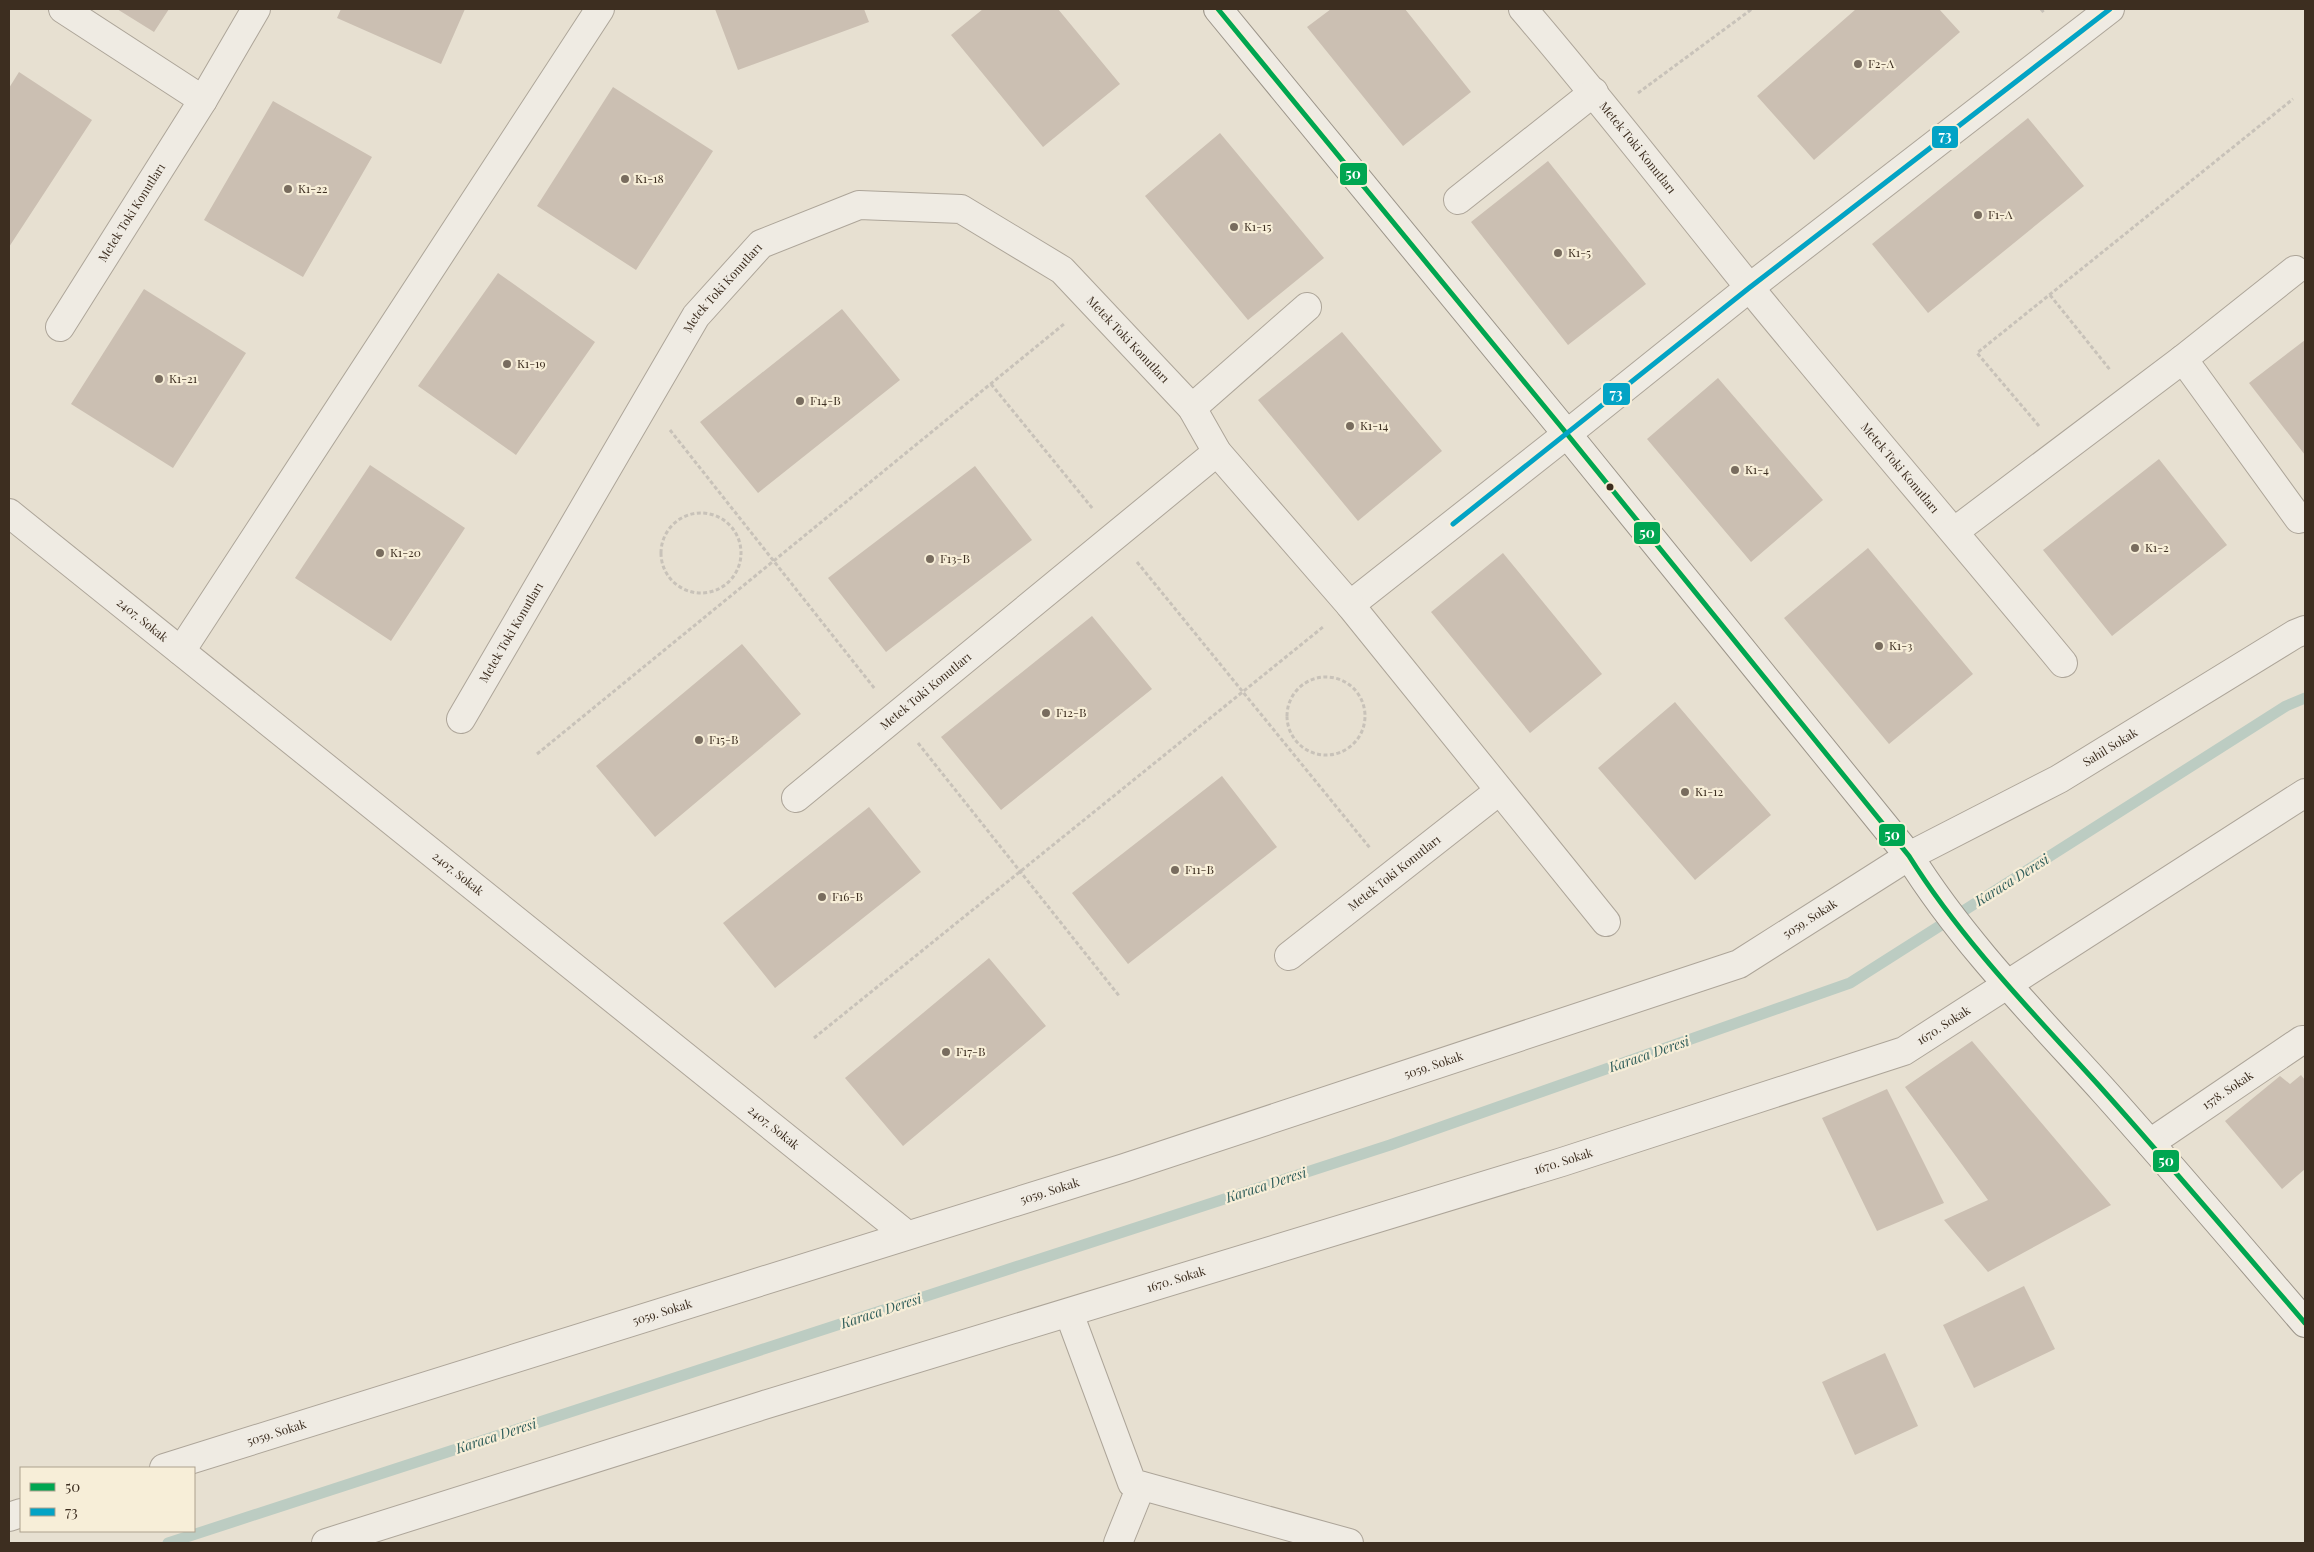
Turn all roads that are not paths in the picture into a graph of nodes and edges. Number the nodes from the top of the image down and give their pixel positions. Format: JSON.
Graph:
{"nodes":[{"id":1,"x":63,"y":9,"type":"edge"},
{"id":2,"x":256,"y":9,"type":"edge"},
{"id":3,"x":600,"y":9,"type":"edge"},
{"id":4,"x":1218,"y":9,"type":"edge"},
{"id":5,"x":1523,"y":9,"type":"edge"},
{"id":6,"x":2110,"y":9,"type":"edge"},
{"id":7,"x":1594,"y":92,"type":"junction"},
{"id":8,"x":203,"y":100,"type":"junction"},
{"id":9,"x":1458,"y":200,"type":"dead end"},
{"id":10,"x":2295,"y":270,"type":"dead end"},
{"id":11,"x":1750,"y":288,"type":"junction"},
{"id":12,"x":1307,"y":308,"type":"dead end"},
{"id":13,"x":60,"y":327,"type":"dead end"},
{"id":14,"x":2183,"y":359,"type":"junction"},
{"id":15,"x":1192,"y":408,"type":"junction"},
{"id":16,"x":1567,"y":434,"type":"junction"},
{"id":17,"x":1217,"y":452,"type":"junction"},
{"id":18,"x":9,"y":512,"type":"edge"},
{"id":19,"x":2299,"y":519,"type":"dead end"},
{"id":20,"x":1955,"y":531,"type":"junction"},
{"id":21,"x":1350,"y":605,"type":"junction"},
{"id":22,"x":2305,"y":630,"type":"edge"},
{"id":23,"x":181,"y":651,"type":"junction"},
{"id":24,"x":2063,"y":663,"type":"dead end"},
{"id":25,"x":461,"y":719,"type":"dead end"},
{"id":26,"x":1500,"y":791,"type":"junction"},
{"id":27,"x":2305,"y":793,"type":"edge"},
{"id":28,"x":796,"y":798,"type":"dead end"},
{"id":29,"x":1910,"y":856,"type":"junction"},
{"id":30,"x":1606,"y":922,"type":"dead end"},
{"id":31,"x":1289,"y":956,"type":"dead end"},
{"id":32,"x":2006,"y":984,"type":"junction"},
{"id":33,"x":2305,"y":1040,"type":"edge"},
{"id":34,"x":2150,"y":1144,"type":"junction"},
{"id":35,"x":907,"y":1235,"type":"junction"},
{"id":36,"x":1069,"y":1312,"type":"junction"},
{"id":37,"x":2305,"y":1323,"type":"edge"},
{"id":38,"x":167,"y":1467,"type":"edge"},
{"id":39,"x":1141,"y":1486,"type":"junction"},
{"id":40,"x":331,"y":1542,"type":"edge"},
{"id":41,"x":1118,"y":1543,"type":"edge"},
{"id":42,"x":1349,"y":1543,"type":"edge"}],
"edges":[{"from":1,"to":8,"type":"street"},
{"from":2,"to":8,"type":"street","name":"Metek Toki Konutları"},
{"from":3,"to":23,"type":"street"},
{"from":4,"to":16,"type":"street"},
{"from":5,"to":7,"type":"street","name":"Metek Toki Konutları"},
{"from":6,"to":11,"type":"street"},
{"from":7,"to":9,"type":"street"},
{"from":7,"to":11,"type":"street","name":"Metek Toki Konutları"},
{"from":8,"to":13,"type":"street","name":"Metek Toki Konutları"},
{"from":10,"to":14,"type":"street"},
{"from":11,"to":16,"type":"street"},
{"from":11,"to":20,"type":"street","name":"Metek Toki Konutları"},
{"from":12,"to":15,"type":"street"},
{"from":14,"to":19,"type":"street"},
{"from":14,"to":20,"type":"street"},
{"from":15,"to":17,"type":"street","name":"Metek Toki Konutları"},
{"from":15,"to":25,"type":"street","name":"Metek Toki Konutları"},
{"from":16,"to":21,"type":"street"},
{"from":16,"to":29,"type":"street"},
{"from":17,"to":21,"type":"street","name":"Metek Toki Konutları"},
{"from":17,"to":28,"type":"street","name":"Metek Toki Konutları"},
{"from":18,"to":23,"type":"street","name":"2407. Sokak"},
{"from":20,"to":24,"type":"street","name":"Metek Toki Konutları"},
{"from":21,"to":26,"type":"street","name":"Metek Toki Konutları"},
{"from":22,"to":29,"type":"street","name":"Sahil Sokak"},
{"from":23,"to":35,"type":"street","name":"2407. Sokak"},
{"from":26,"to":30,"type":"street","name":"Metek Toki Konutları"},
{"from":26,"to":31,"type":"street","name":"Metek Toki Konutları"},
{"from":27,"to":32,"type":"street","name":"1670. Sokak"},
{"from":29,"to":32,"type":"street"},
{"from":29,"to":35,"type":"street","name":"5059. Sokak"},
{"from":32,"to":34,"type":"street"},
{"from":32,"to":36,"type":"street","name":"1670. Sokak"},
{"from":33,"to":34,"type":"street","name":"1578. Sokak"},
{"from":34,"to":37,"type":"street"},
{"from":35,"to":38,"type":"street","name":"5059. Sokak"},
{"from":36,"to":39,"type":"street"},
{"from":36,"to":40,"type":"street","name":"1670. Sokak"},
{"from":39,"to":41,"type":"street"},
{"from":39,"to":42,"type":"street"}]}
